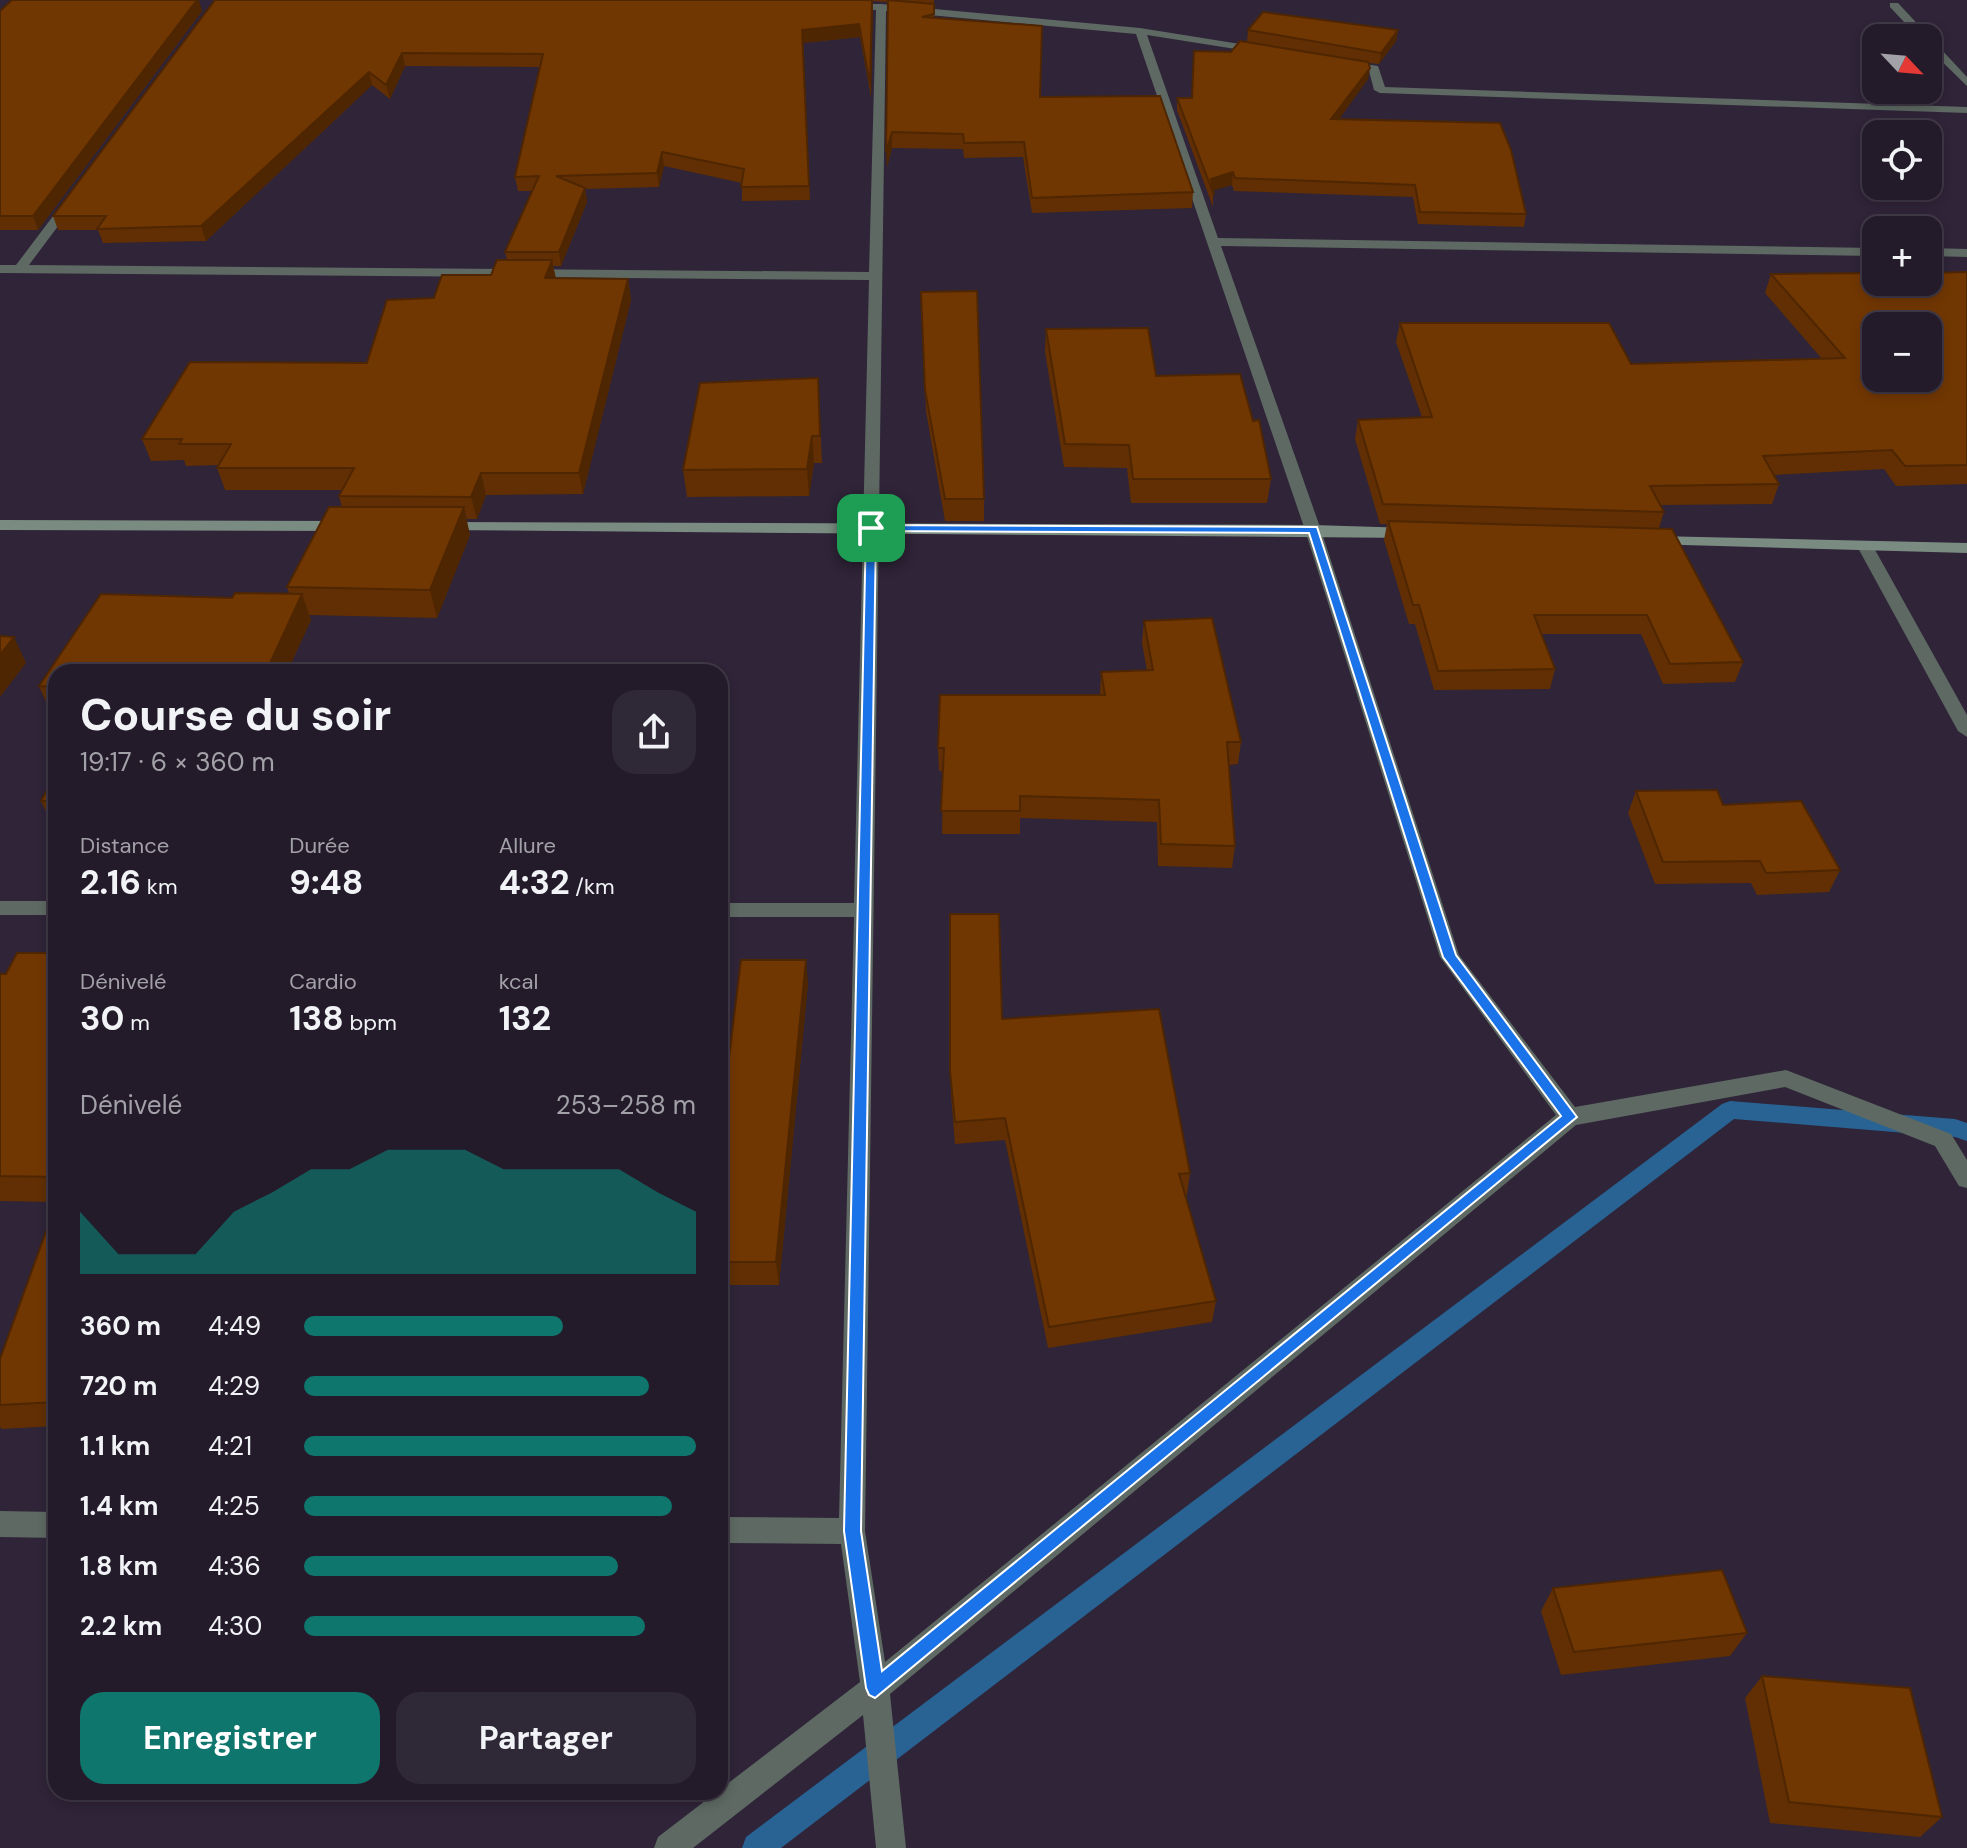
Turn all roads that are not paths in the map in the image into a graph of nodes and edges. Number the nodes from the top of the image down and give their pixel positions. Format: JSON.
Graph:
{"nodes":[{"id":1,"x":1894,"y":5,"type":"dead end"},
{"id":2,"x":834,"y":7,"type":"edge"},
{"id":3,"x":881,"y":7,"type":"junction"},
{"id":4,"x":1911,"y":24,"type":"edge"},
{"id":5,"x":1140,"y":31,"type":"junction"},
{"id":6,"x":1281,"y":53,"type":"edge"},
{"id":7,"x":1942,"y":57,"type":"edge"},
{"id":8,"x":1327,"y":61,"type":"edge"},
{"id":9,"x":1967,"y":83,"type":"edge"},
{"id":10,"x":1967,"y":110,"type":"edge"},
{"id":11,"x":76,"y":194,"type":"edge"},
{"id":12,"x":1213,"y":242,"type":"junction"},
{"id":13,"x":1862,"y":252,"type":"edge"},
{"id":14,"x":1942,"y":252,"type":"edge"},
{"id":15,"x":1967,"y":253,"type":"edge"},
{"id":16,"x":0,"y":269,"type":"edge"},
{"id":17,"x":20,"y":269,"type":"junction"},
{"id":18,"x":876,"y":276,"type":"junction"},
{"id":19,"x":0,"y":525,"type":"edge"},
{"id":20,"x":364,"y":526,"type":"edge"},
{"id":21,"x":428,"y":527,"type":"edge"},
{"id":22,"x":871,"y":528,"type":"junction"},
{"id":23,"x":1313,"y":530,"type":"junction"},
{"id":24,"x":1424,"y":533,"type":"edge"},
{"id":25,"x":1645,"y":540,"type":"edge"},
{"id":26,"x":1866,"y":548,"type":"junction"},
{"id":27,"x":1967,"y":548,"type":"edge"},
{"id":28,"x":1967,"y":731,"type":"edge"},
{"id":29,"x":0,"y":908,"type":"edge"},
{"id":30,"x":48,"y":908,"type":"edge"},
{"id":31,"x":728,"y":910,"type":"edge"},
{"id":32,"x":864,"y":910,"type":"junction"},
{"id":33,"x":1570,"y":1117,"type":"junction"},
{"id":34,"x":1967,"y":1179,"type":"edge"},
{"id":35,"x":0,"y":1524,"type":"edge"},
{"id":36,"x":48,"y":1525,"type":"edge"},
{"id":37,"x":728,"y":1530,"type":"edge"},
{"id":38,"x":852,"y":1531,"type":"junction"},
{"id":39,"x":875,"y":1688,"type":"junction"},
{"id":40,"x":669,"y":1848,"type":"edge"},
{"id":41,"x":891,"y":1848,"type":"edge"}],
"edges":[{"from":1,"to":4,"type":"street"},
{"from":2,"to":3,"type":"street"},
{"from":3,"to":5,"type":"street"},
{"from":3,"to":18,"type":"street"},
{"from":5,"to":6,"type":"street"},
{"from":5,"to":12,"type":"street"},
{"from":7,"to":9,"type":"street"},
{"from":8,"to":10,"type":"street"},
{"from":11,"to":17,"type":"street"},
{"from":12,"to":13,"type":"street"},
{"from":12,"to":23,"type":"street"},
{"from":14,"to":15,"type":"street"},
{"from":16,"to":17,"type":"street"},
{"from":17,"to":18,"type":"street"},
{"from":18,"to":22,"type":"street"},
{"from":19,"to":20,"type":"street"},
{"from":21,"to":22,"type":"street"},
{"from":22,"to":23,"type":"street"},
{"from":22,"to":32,"type":"street"},
{"from":23,"to":24,"type":"street"},
{"from":23,"to":33,"type":"street"},
{"from":25,"to":26,"type":"street"},
{"from":26,"to":27,"type":"street"},
{"from":26,"to":28,"type":"street"},
{"from":29,"to":30,"type":"street"},
{"from":31,"to":32,"type":"street"},
{"from":32,"to":38,"type":"street"},
{"from":33,"to":34,"type":"street"},
{"from":33,"to":39,"type":"street"},
{"from":35,"to":36,"type":"street"},
{"from":37,"to":38,"type":"street"},
{"from":38,"to":39,"type":"street"},
{"from":39,"to":40,"type":"street"},
{"from":39,"to":41,"type":"street"}]}
